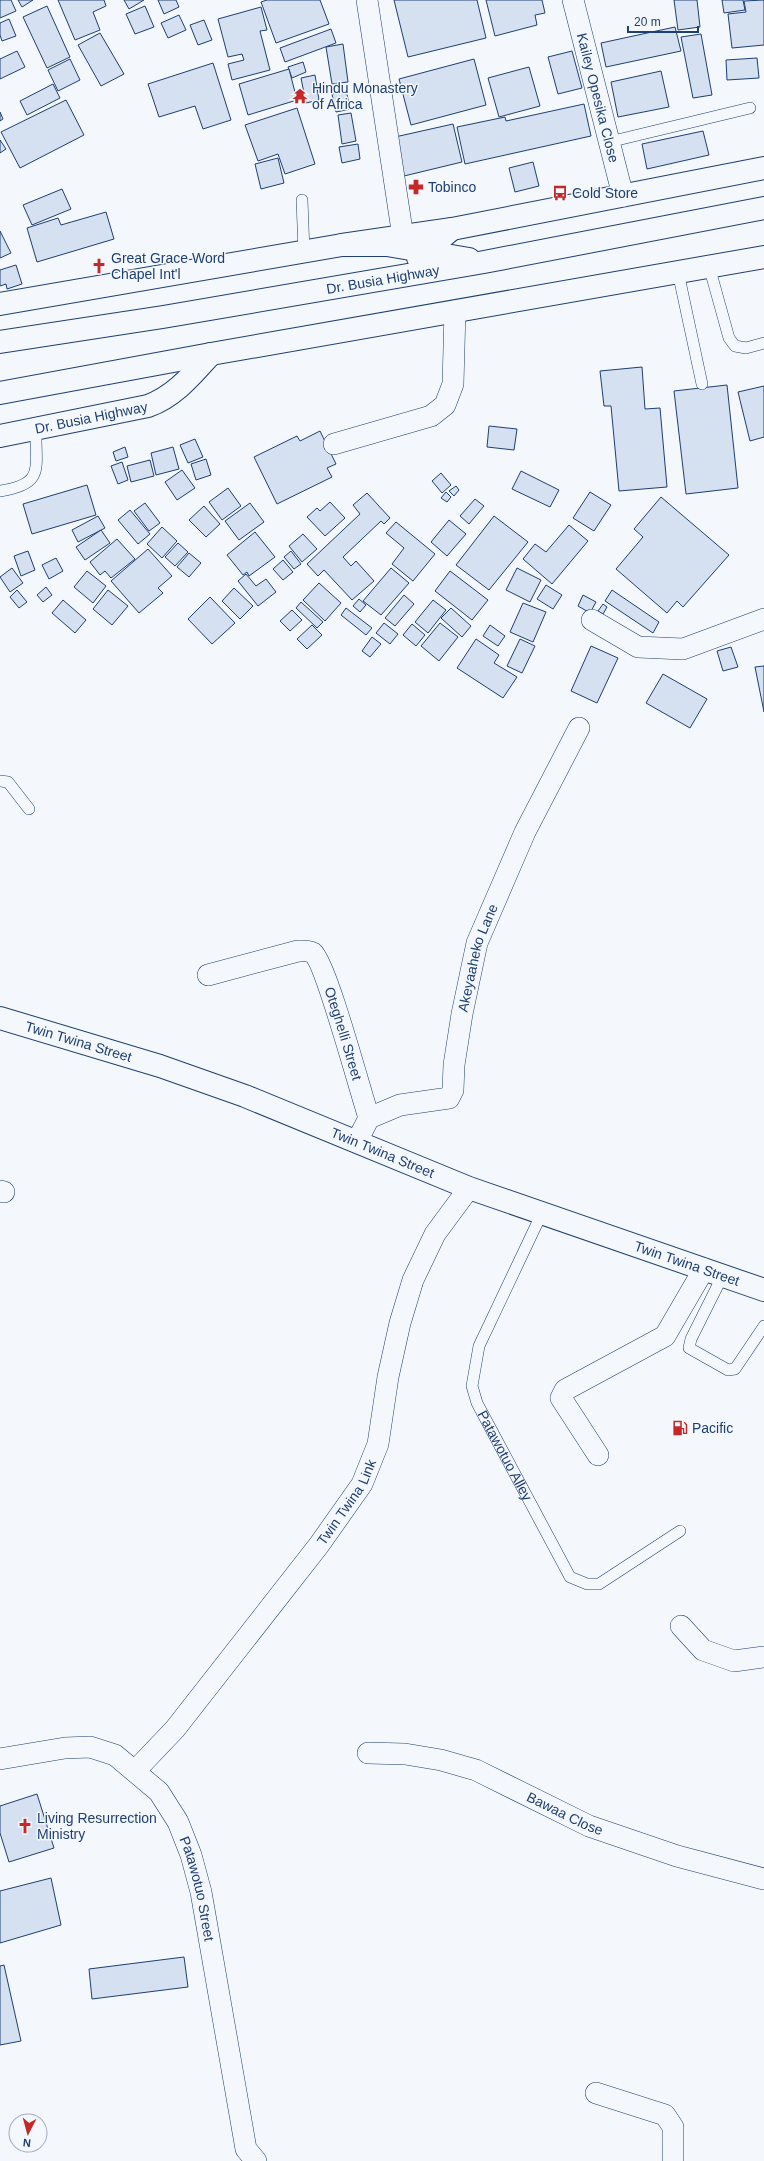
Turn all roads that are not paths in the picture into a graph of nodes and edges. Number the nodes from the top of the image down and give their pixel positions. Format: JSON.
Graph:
{"nodes":[{"id":1,"x":367,"y":0,"type":"edge"},
{"id":2,"x":573,"y":0,"type":"edge"},
{"id":3,"x":750,"y":108,"type":"dead end"},
{"id":4,"x":609,"y":142,"type":"junction"},
{"id":5,"x":764,"y":168,"type":"edge"},
{"id":6,"x":623,"y":196,"type":"junction"},
{"id":7,"x":302,"y":200,"type":"dead end"},
{"id":8,"x":764,"y":208,"type":"edge"},
{"id":9,"x":452,"y":229,"type":"junction"},
{"id":10,"x":403,"y":237,"type":"junction"},
{"id":11,"x":342,"y":245,"type":"junction"},
{"id":12,"x":425,"y":251,"type":"junction"},
{"id":13,"x":304,"y":252,"type":"junction"},
{"id":14,"x":764,"y":257,"type":"edge"},
{"id":15,"x":484,"y":262,"type":"junction"},
{"id":16,"x":709,"y":266,"type":"junction"},
{"id":17,"x":678,"y":272,"type":"junction"},
{"id":18,"x":396,"y":277,"type":"junction"},
{"id":19,"x":0,"y":304,"type":"edge"},
{"id":20,"x":455,"y":311,"type":"junction"},
{"id":21,"x":4,"y":343,"type":"edge"},
{"id":22,"x":764,"y":344,"type":"edge"},
{"id":23,"x":211,"y":354,"type":"junction"},
{"id":24,"x":702,"y":384,"type":"dead end"},
{"id":25,"x":0,"y":393,"type":"edge"},
{"id":26,"x":36,"y":429,"type":"junction"},
{"id":27,"x":0,"y":436,"type":"edge"},
{"id":28,"x":334,"y":444,"type":"dead end"},
{"id":29,"x":0,"y":491,"type":"edge"},
{"id":30,"x":764,"y":618,"type":"edge"},
{"id":31,"x":592,"y":620,"type":"dead end"},
{"id":32,"x":579,"y":728,"type":"dead end"},
{"id":33,"x":0,"y":781,"type":"edge"},
{"id":34,"x":29,"y":809,"type":"dead end"},
{"id":35,"x":208,"y":975,"type":"dead end"},
{"id":36,"x":0,"y":1018,"type":"edge"},
{"id":37,"x":369,"y":1118,"type":"junction"},
{"id":38,"x":357,"y":1141,"type":"junction"},
{"id":39,"x":469,"y":1188,"type":"junction"},
{"id":40,"x":542,"y":1213,"type":"junction"},
{"id":41,"x":713,"y":1272,"type":"junction"},
{"id":42,"x":764,"y":1290,"type":"edge"},
{"id":43,"x":764,"y":1326,"type":"edge"},
{"id":44,"x":598,"y":1455,"type":"dead end"},
{"id":45,"x":680,"y":1531,"type":"dead end"},
{"id":46,"x":681,"y":1626,"type":"dead end"},
{"id":47,"x":764,"y":1658,"type":"edge"},
{"id":48,"x":368,"y":1753,"type":"dead end"},
{"id":49,"x":0,"y":1759,"type":"edge"},
{"id":50,"x":135,"y":1771,"type":"junction"},
{"id":51,"x":764,"y":1879,"type":"edge"},
{"id":52,"x":596,"y":2094,"type":"dead end"},
{"id":53,"x":256,"y":2161,"type":"edge"},
{"id":54,"x":673,"y":2161,"type":"edge"}],
"edges":[{"from":1,"to":10,"type":"street"},
{"from":2,"to":4,"type":"street","name":"Kailey Opesika Close"},
{"from":3,"to":4,"type":"lane"},
{"from":4,"to":6,"type":"street","name":"Kailey Opesika Close"},
{"from":5,"to":6,"type":"main road"},
{"from":6,"to":9,"type":"main road"},
{"from":7,"to":13,"type":"lane"},
{"from":8,"to":15,"type":"main road","name":"Dr. Busia Highway"},
{"from":9,"to":10,"type":"main road"},
{"from":9,"to":12,"type":"main road"},
{"from":10,"to":11,"type":"main road"},
{"from":11,"to":12,"type":"main road"},
{"from":11,"to":13,"type":"main road"},
{"from":12,"to":15,"type":"main road"},
{"from":12,"to":18,"type":"main road"},
{"from":13,"to":19,"type":"main road"},
{"from":14,"to":16,"type":"main road"},
{"from":15,"to":18,"type":"main road","name":"Dr. Busia Highway"},
{"from":16,"to":17,"type":"main road"},
{"from":16,"to":22,"type":"lane"},
{"from":17,"to":20,"type":"main road"},
{"from":17,"to":24,"type":"lane"},
{"from":18,"to":21,"type":"main road","name":"Dr. Busia Highway"},
{"from":20,"to":23,"type":"main road"},
{"from":20,"to":28,"type":"street"},
{"from":23,"to":25,"type":"main road"},
{"from":23,"to":26,"type":"main road","name":"Dr. Busia Highway"},
{"from":26,"to":27,"type":"main road","name":"Dr. Busia Highway"},
{"from":26,"to":29,"type":"lane"},
{"from":30,"to":31,"type":"street"},
{"from":32,"to":37,"type":"street","name":"Akeyaaheko Lane"},
{"from":33,"to":34,"type":"lane"},
{"from":35,"to":37,"type":"street","name":"Oteghelli Street"},
{"from":36,"to":38,"type":"main road","name":"Twin Twina Street"},
{"from":37,"to":38,"type":"street"},
{"from":38,"to":39,"type":"main road","name":"Twin Twina Street"},
{"from":39,"to":40,"type":"main road","name":"Twin Twina Street"},
{"from":39,"to":50,"type":"street","name":"Twin Twina Link"},
{"from":40,"to":41,"type":"main road","name":"Twin Twina Street"},
{"from":40,"to":45,"type":"lane","name":"Patawotuo Alley"},
{"from":41,"to":42,"type":"main road","name":"Twin Twina Street"},
{"from":41,"to":43,"type":"lane"},
{"from":41,"to":44,"type":"street"},
{"from":46,"to":47,"type":"street"},
{"from":48,"to":51,"type":"street","name":"Bawaa Close"},
{"from":49,"to":50,"type":"street","name":"Patawotuo Street"},
{"from":50,"to":53,"type":"street","name":"Patawotuo Street"},
{"from":52,"to":54,"type":"street"}]}
